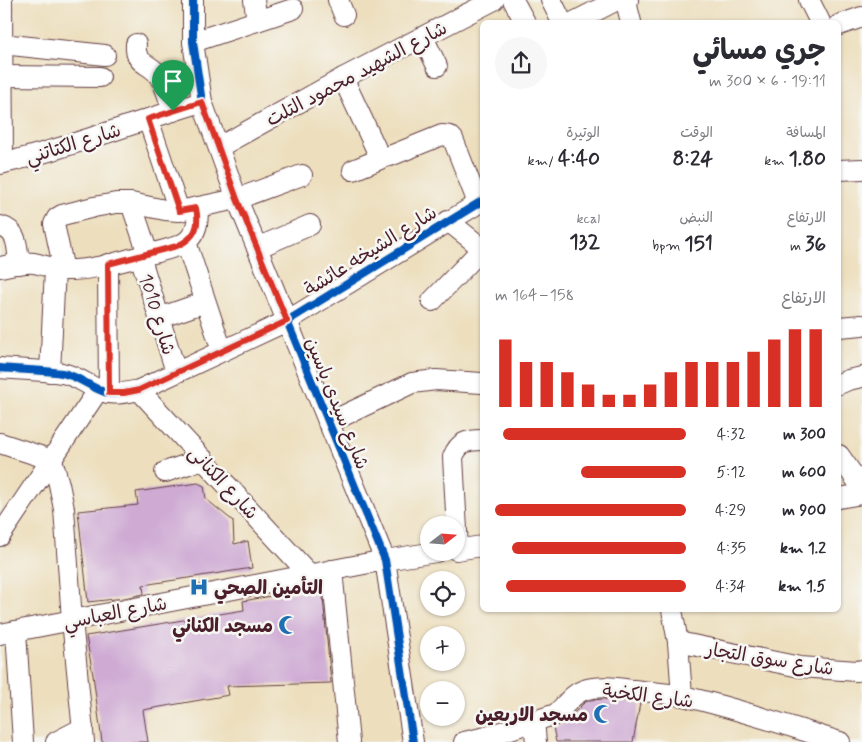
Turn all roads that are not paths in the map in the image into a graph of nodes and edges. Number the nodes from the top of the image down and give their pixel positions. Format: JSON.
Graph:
{"nodes":[{"id":1,"x":193,"y":0,"type":"edge"},
{"id":2,"x":254,"y":0,"type":"edge"},
{"id":3,"x":494,"y":0,"type":"edge"},
{"id":4,"x":513,"y":0,"type":"edge"},
{"id":5,"x":552,"y":0,"type":"edge"},
{"id":6,"x":617,"y":0,"type":"edge"},
{"id":7,"x":628,"y":0,"type":"edge"},
{"id":8,"x":809,"y":0,"type":"edge"},
{"id":9,"x":1,"y":5,"type":"edge"},
{"id":10,"x":293,"y":9,"type":"dead end"},
{"id":11,"x":862,"y":17,"type":"edge"},
{"id":12,"x":523,"y":20,"type":"edge"},
{"id":13,"x":561,"y":20,"type":"edge"},
{"id":14,"x":578,"y":20,"type":"edge"},
{"id":15,"x":630,"y":20,"type":"edge"},
{"id":16,"x":819,"y":20,"type":"edge"},
{"id":17,"x":258,"y":21,"type":"junction"},
{"id":18,"x":841,"y":24,"type":"edge"},
{"id":19,"x":423,"y":37,"type":"junction"},
{"id":20,"x":193,"y":42,"type":"junction"},
{"id":21,"x":2,"y":44,"type":"junction"},
{"id":22,"x":136,"y":44,"type":"dead end"},
{"id":23,"x":105,"y":55,"type":"dead end"},
{"id":24,"x":437,"y":66,"type":"dead end"},
{"id":25,"x":2,"y":76,"type":"junction"},
{"id":26,"x":100,"y":77,"type":"dead end"},
{"id":27,"x":343,"y":78,"type":"junction"},
{"id":28,"x":1,"y":100,"type":"edge"},
{"id":29,"x":202,"y":102,"type":"junction"},
{"id":30,"x":173,"y":111,"type":"junction"},
{"id":31,"x":148,"y":119,"type":"junction"},
{"id":32,"x":219,"y":147,"type":"junction"},
{"id":33,"x":385,"y":157,"type":"junction"},
{"id":34,"x":1,"y":164,"type":"edge"},
{"id":35,"x":862,"y":169,"type":"edge"},
{"id":36,"x":353,"y":170,"type":"dead end"},
{"id":37,"x":841,"y":170,"type":"edge"},
{"id":38,"x":302,"y":175,"type":"dead end"},
{"id":39,"x":237,"y":199,"type":"junction"},
{"id":40,"x":131,"y":202,"type":"junction"},
{"id":41,"x":480,"y":202,"type":"edge"},
{"id":42,"x":188,"y":209,"type":"junction"},
{"id":43,"x":448,"y":221,"type":"junction"},
{"id":44,"x":310,"y":225,"type":"dead end"},
{"id":45,"x":0,"y":226,"type":"edge"},
{"id":46,"x":186,"y":242,"type":"junction"},
{"id":47,"x":480,"y":246,"type":"edge"},
{"id":48,"x":257,"y":248,"type":"junction"},
{"id":49,"x":480,"y":250,"type":"edge"},
{"id":50,"x":144,"y":255,"type":"junction"},
{"id":51,"x":108,"y":264,"type":"junction"},
{"id":52,"x":10,"y":265,"type":"edge"},
{"id":53,"x":59,"y":269,"type":"junction"},
{"id":54,"x":432,"y":301,"type":"dead end"},
{"id":55,"x":206,"y":302,"type":"junction"},
{"id":56,"x":159,"y":318,"type":"junction"},
{"id":57,"x":287,"y":321,"type":"junction"},
{"id":58,"x":862,"y":326,"type":"edge"},
{"id":59,"x":841,"y":327,"type":"edge"},
{"id":60,"x":222,"y":351,"type":"junction"},
{"id":61,"x":0,"y":368,"type":"edge"},
{"id":62,"x":50,"y":372,"type":"junction"},
{"id":63,"x":176,"y":372,"type":"junction"},
{"id":64,"x":862,"y":376,"type":"edge"},
{"id":65,"x":480,"y":383,"type":"edge"},
{"id":66,"x":841,"y":383,"type":"edge"},
{"id":67,"x":139,"y":390,"type":"junction"},
{"id":68,"x":104,"y":391,"type":"junction"},
{"id":69,"x":328,"y":423,"type":"junction"},
{"id":70,"x":480,"y":440,"type":"edge"},
{"id":71,"x":0,"y":443,"type":"edge"},
{"id":72,"x":841,"y":458,"type":"edge"},
{"id":73,"x":52,"y":460,"type":"junction"},
{"id":74,"x":203,"y":460,"type":"junction"},
{"id":75,"x":165,"y":472,"type":"dead end"},
{"id":76,"x":862,"y":488,"type":"edge"},
{"id":77,"x":862,"y":494,"type":"edge"},
{"id":78,"x":841,"y":498,"type":"edge"},
{"id":79,"x":456,"y":516,"type":"edge"},
{"id":80,"x":0,"y":536,"type":"edge"},
{"id":81,"x":480,"y":546,"type":"edge"},
{"id":82,"x":465,"y":549,"type":"edge"},
{"id":83,"x":420,"y":555,"type":"edge"},
{"id":84,"x":385,"y":560,"type":"junction"},
{"id":85,"x":332,"y":570,"type":"junction"},
{"id":86,"x":309,"y":574,"type":"junction"},
{"id":87,"x":672,"y":612,"type":"edge"},
{"id":88,"x":72,"y":620,"type":"junction"},
{"id":89,"x":8,"y":633,"type":"edge"},
{"id":90,"x":678,"y":642,"type":"junction"},
{"id":91,"x":862,"y":670,"type":"edge"},
{"id":92,"x":682,"y":696,"type":"junction"},
{"id":93,"x":534,"y":721,"type":"junction"},
{"id":94,"x":784,"y":734,"type":"edge"},
{"id":95,"x":83,"y":735,"type":"edge"},
{"id":96,"x":23,"y":742,"type":"edge"},
{"id":97,"x":56,"y":742,"type":"edge"},
{"id":98,"x":349,"y":742,"type":"edge"},
{"id":99,"x":413,"y":742,"type":"edge"},
{"id":100,"x":464,"y":742,"type":"edge"},
{"id":101,"x":536,"y":742,"type":"edge"},
{"id":102,"x":840,"y":742,"type":"edge"}],
"edges":[{"from":1,"to":20,"type":"street","name":"شارع سيدى ياسين"},
{"from":2,"to":17,"type":"street"},
{"from":3,"to":19,"type":"street","name":"شارع الشهيد محمود التلت"},
{"from":4,"to":12,"type":"street"},
{"from":5,"to":13,"type":"street"},
{"from":6,"to":14,"type":"street"},
{"from":7,"to":15,"type":"street"},
{"from":8,"to":16,"type":"street"},
{"from":9,"to":21,"type":"street"},
{"from":10,"to":17,"type":"street"},
{"from":11,"to":18,"type":"street"},
{"from":17,"to":20,"type":"street"},
{"from":19,"to":24,"type":"street"},
{"from":19,"to":27,"type":"street","name":"شارع الشهيد محمود التلت"},
{"from":20,"to":29,"type":"street","name":"شارع سيدى ياسين"},
{"from":21,"to":23,"type":"street"},
{"from":21,"to":25,"type":"street"},
{"from":22,"to":30,"type":"street"},
{"from":25,"to":26,"type":"street"},
{"from":25,"to":28,"type":"street"},
{"from":27,"to":32,"type":"street","name":"شارع الشهيد محمود التلت"},
{"from":27,"to":33,"type":"street"},
{"from":28,"to":34,"type":"street"},
{"from":29,"to":30,"type":"street","name":"شارع الكتاتني"},
{"from":29,"to":32,"type":"street","name":"شارع سيدى ياسين"},
{"from":30,"to":31,"type":"street","name":"شارع الكتاتني"},
{"from":31,"to":34,"type":"street","name":"شارع الكتاتني"},
{"from":31,"to":42,"type":"street"},
{"from":32,"to":39,"type":"street","name":"شارع سيدى ياسين"},
{"from":33,"to":36,"type":"street"},
{"from":33,"to":41,"type":"street"},
{"from":35,"to":37,"type":"street"},
{"from":38,"to":39,"type":"street"},
{"from":39,"to":42,"type":"street"},
{"from":39,"to":48,"type":"street","name":"شارع سيدى ياسين"},
{"from":40,"to":42,"type":"street"},
{"from":40,"to":50,"type":"street","name":"شارع 1010"},
{"from":40,"to":53,"type":"street"},
{"from":41,"to":43,"type":"street","name":"شارع الشيخه عائشة"},
{"from":42,"to":46,"type":"street"},
{"from":43,"to":47,"type":"street"},
{"from":43,"to":57,"type":"street","name":"شارع الشيخه عائشة"},
{"from":44,"to":48,"type":"street"},
{"from":45,"to":52,"type":"street"},
{"from":46,"to":50,"type":"street"},
{"from":46,"to":55,"type":"street"},
{"from":48,"to":57,"type":"street","name":"شارع سيدى ياسين"},
{"from":49,"to":54,"type":"street"},
{"from":50,"to":51,"type":"street"},
{"from":50,"to":56,"type":"street","name":"شارع 1010"},
{"from":51,"to":53,"type":"street"},
{"from":51,"to":68,"type":"street"},
{"from":52,"to":53,"type":"street"},
{"from":53,"to":62,"type":"street"},
{"from":55,"to":56,"type":"street"},
{"from":55,"to":60,"type":"street"},
{"from":56,"to":63,"type":"street","name":"شارع 1010"},
{"from":57,"to":60,"type":"street","name":"شارع الشيخه عائشة"},
{"from":57,"to":69,"type":"street","name":"شارع سيدى ياسين"},
{"from":58,"to":59,"type":"street"},
{"from":60,"to":63,"type":"street","name":"شارع الشيخه عائشة"},
{"from":61,"to":62,"type":"street"},
{"from":62,"to":68,"type":"street"},
{"from":63,"to":67,"type":"street","name":"شارع الشيخه عائشة"},
{"from":64,"to":66,"type":"street"},
{"from":65,"to":69,"type":"street"},
{"from":67,"to":68,"type":"street","name":"شارع الشيخه عائشة"},
{"from":67,"to":74,"type":"street","name":"شارع الكنانى"},
{"from":68,"to":73,"type":"street"},
{"from":69,"to":84,"type":"street","name":"شارع سيدى ياسين"},
{"from":70,"to":79,"type":"street"},
{"from":71,"to":73,"type":"street"},
{"from":72,"to":76,"type":"street"},
{"from":73,"to":80,"type":"street"},
{"from":73,"to":88,"type":"street"},
{"from":74,"to":75,"type":"street"},
{"from":74,"to":86,"type":"street","name":"شارع الكنانى"},
{"from":77,"to":78,"type":"street"},
{"from":81,"to":82,"type":"street"},
{"from":83,"to":84,"type":"street","name":"شارع العباسي"},
{"from":84,"to":85,"type":"street","name":"شارع العباسي"},
{"from":84,"to":99,"type":"street","name":"شارع سيدى ياسين"},
{"from":85,"to":86,"type":"street","name":"شارع العباسي"},
{"from":85,"to":98,"type":"street"},
{"from":86,"to":88,"type":"street","name":"شارع العباسي"},
{"from":87,"to":90,"type":"street"},
{"from":88,"to":89,"type":"street","name":"شارع العباسي"},
{"from":88,"to":95,"type":"street"},
{"from":89,"to":96,"type":"street"},
{"from":90,"to":91,"type":"street","name":"شارع سوق التجار"},
{"from":90,"to":92,"type":"street"},
{"from":92,"to":93,"type":"street","name":"شارع الكخية"},
{"from":92,"to":94,"type":"street","name":"شارع الكخية"},
{"from":93,"to":100,"type":"street","name":"شارع الكخية"},
{"from":93,"to":101,"type":"street"},
{"from":94,"to":102,"type":"street","name":"شارع الكخية"},
{"from":95,"to":97,"type":"street"}]}
